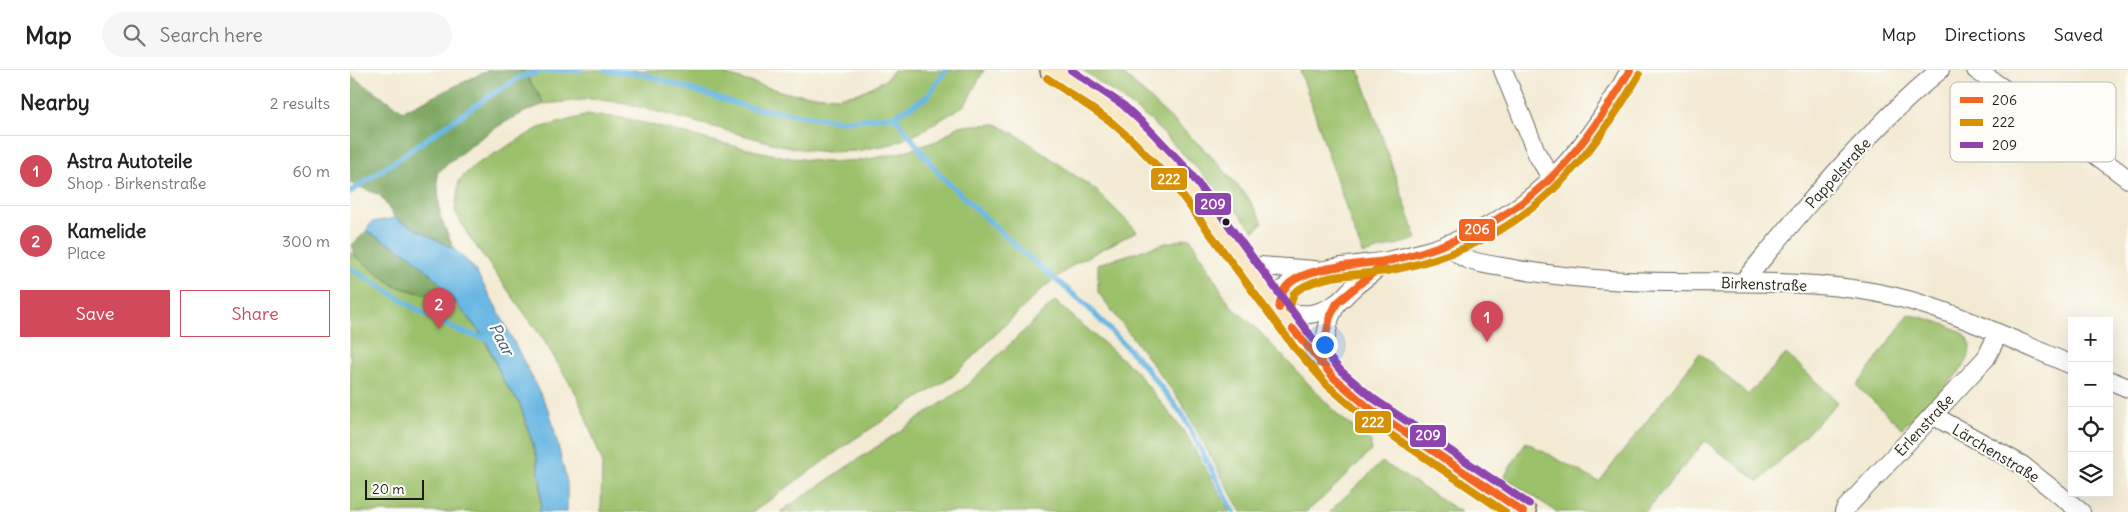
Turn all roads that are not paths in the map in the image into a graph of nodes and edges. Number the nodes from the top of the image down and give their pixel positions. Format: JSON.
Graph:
{"nodes":[{"id":1,"x":1053,"y":70,"type":"edge"},
{"id":2,"x":1503,"y":70,"type":"edge"},
{"id":3,"x":1630,"y":70,"type":"edge"},
{"id":4,"x":1940,"y":70,"type":"edge"},
{"id":5,"x":1976,"y":70,"type":"edge"},
{"id":6,"x":1993,"y":82,"type":"edge"},
{"id":7,"x":2105,"y":162,"type":"edge"},
{"id":8,"x":1552,"y":179,"type":"junction"},
{"id":9,"x":2128,"y":179,"type":"edge"},
{"id":10,"x":1448,"y":244,"type":"junction"},
{"id":11,"x":1387,"y":261,"type":"junction"},
{"id":12,"x":1246,"y":264,"type":"junction"},
{"id":13,"x":1323,"y":270,"type":"junction"},
{"id":14,"x":1743,"y":282,"type":"junction"},
{"id":15,"x":1337,"y":303,"type":"junction"},
{"id":16,"x":1279,"y":308,"type":"junction"},
{"id":17,"x":1998,"y":334,"type":"junction"},
{"id":18,"x":1320,"y":363,"type":"junction"},
{"id":19,"x":2068,"y":363,"type":"edge"},
{"id":20,"x":2113,"y":382,"type":"edge"},
{"id":21,"x":2128,"y":388,"type":"edge"},
{"id":22,"x":1934,"y":416,"type":"junction"},
{"id":23,"x":1523,"y":512,"type":"edge"},
{"id":24,"x":1844,"y":512,"type":"edge"},
{"id":25,"x":2081,"y":512,"type":"edge"}],
"edges":[{"from":1,"to":12,"type":"main road"},
{"from":2,"to":8,"type":"street"},
{"from":3,"to":8,"type":"street"},
{"from":4,"to":14,"type":"street","name":"Pappelstraße"},
{"from":5,"to":6,"type":"street"},
{"from":7,"to":9,"type":"street"},
{"from":8,"to":10,"type":"street"},
{"from":10,"to":11,"type":"street"},
{"from":10,"to":14,"type":"street","name":"Birkenstraße"},
{"from":11,"to":13,"type":"street"},
{"from":11,"to":15,"type":"street"},
{"from":12,"to":13,"type":"street"},
{"from":12,"to":16,"type":"main road"},
{"from":13,"to":16,"type":"street"},
{"from":14,"to":17,"type":"street","name":"Birkenstraße"},
{"from":15,"to":16,"type":"street"},
{"from":15,"to":18,"type":"street"},
{"from":16,"to":18,"type":"main road"},
{"from":17,"to":19,"type":"street","name":"Birkenstraße"},
{"from":17,"to":22,"type":"street","name":"Erlenstraße"},
{"from":18,"to":23,"type":"main road"},
{"from":20,"to":21,"type":"street"},
{"from":22,"to":24,"type":"street","name":"Erlenstraße"},
{"from":22,"to":25,"type":"street","name":"Lärchenstraße"}]}
